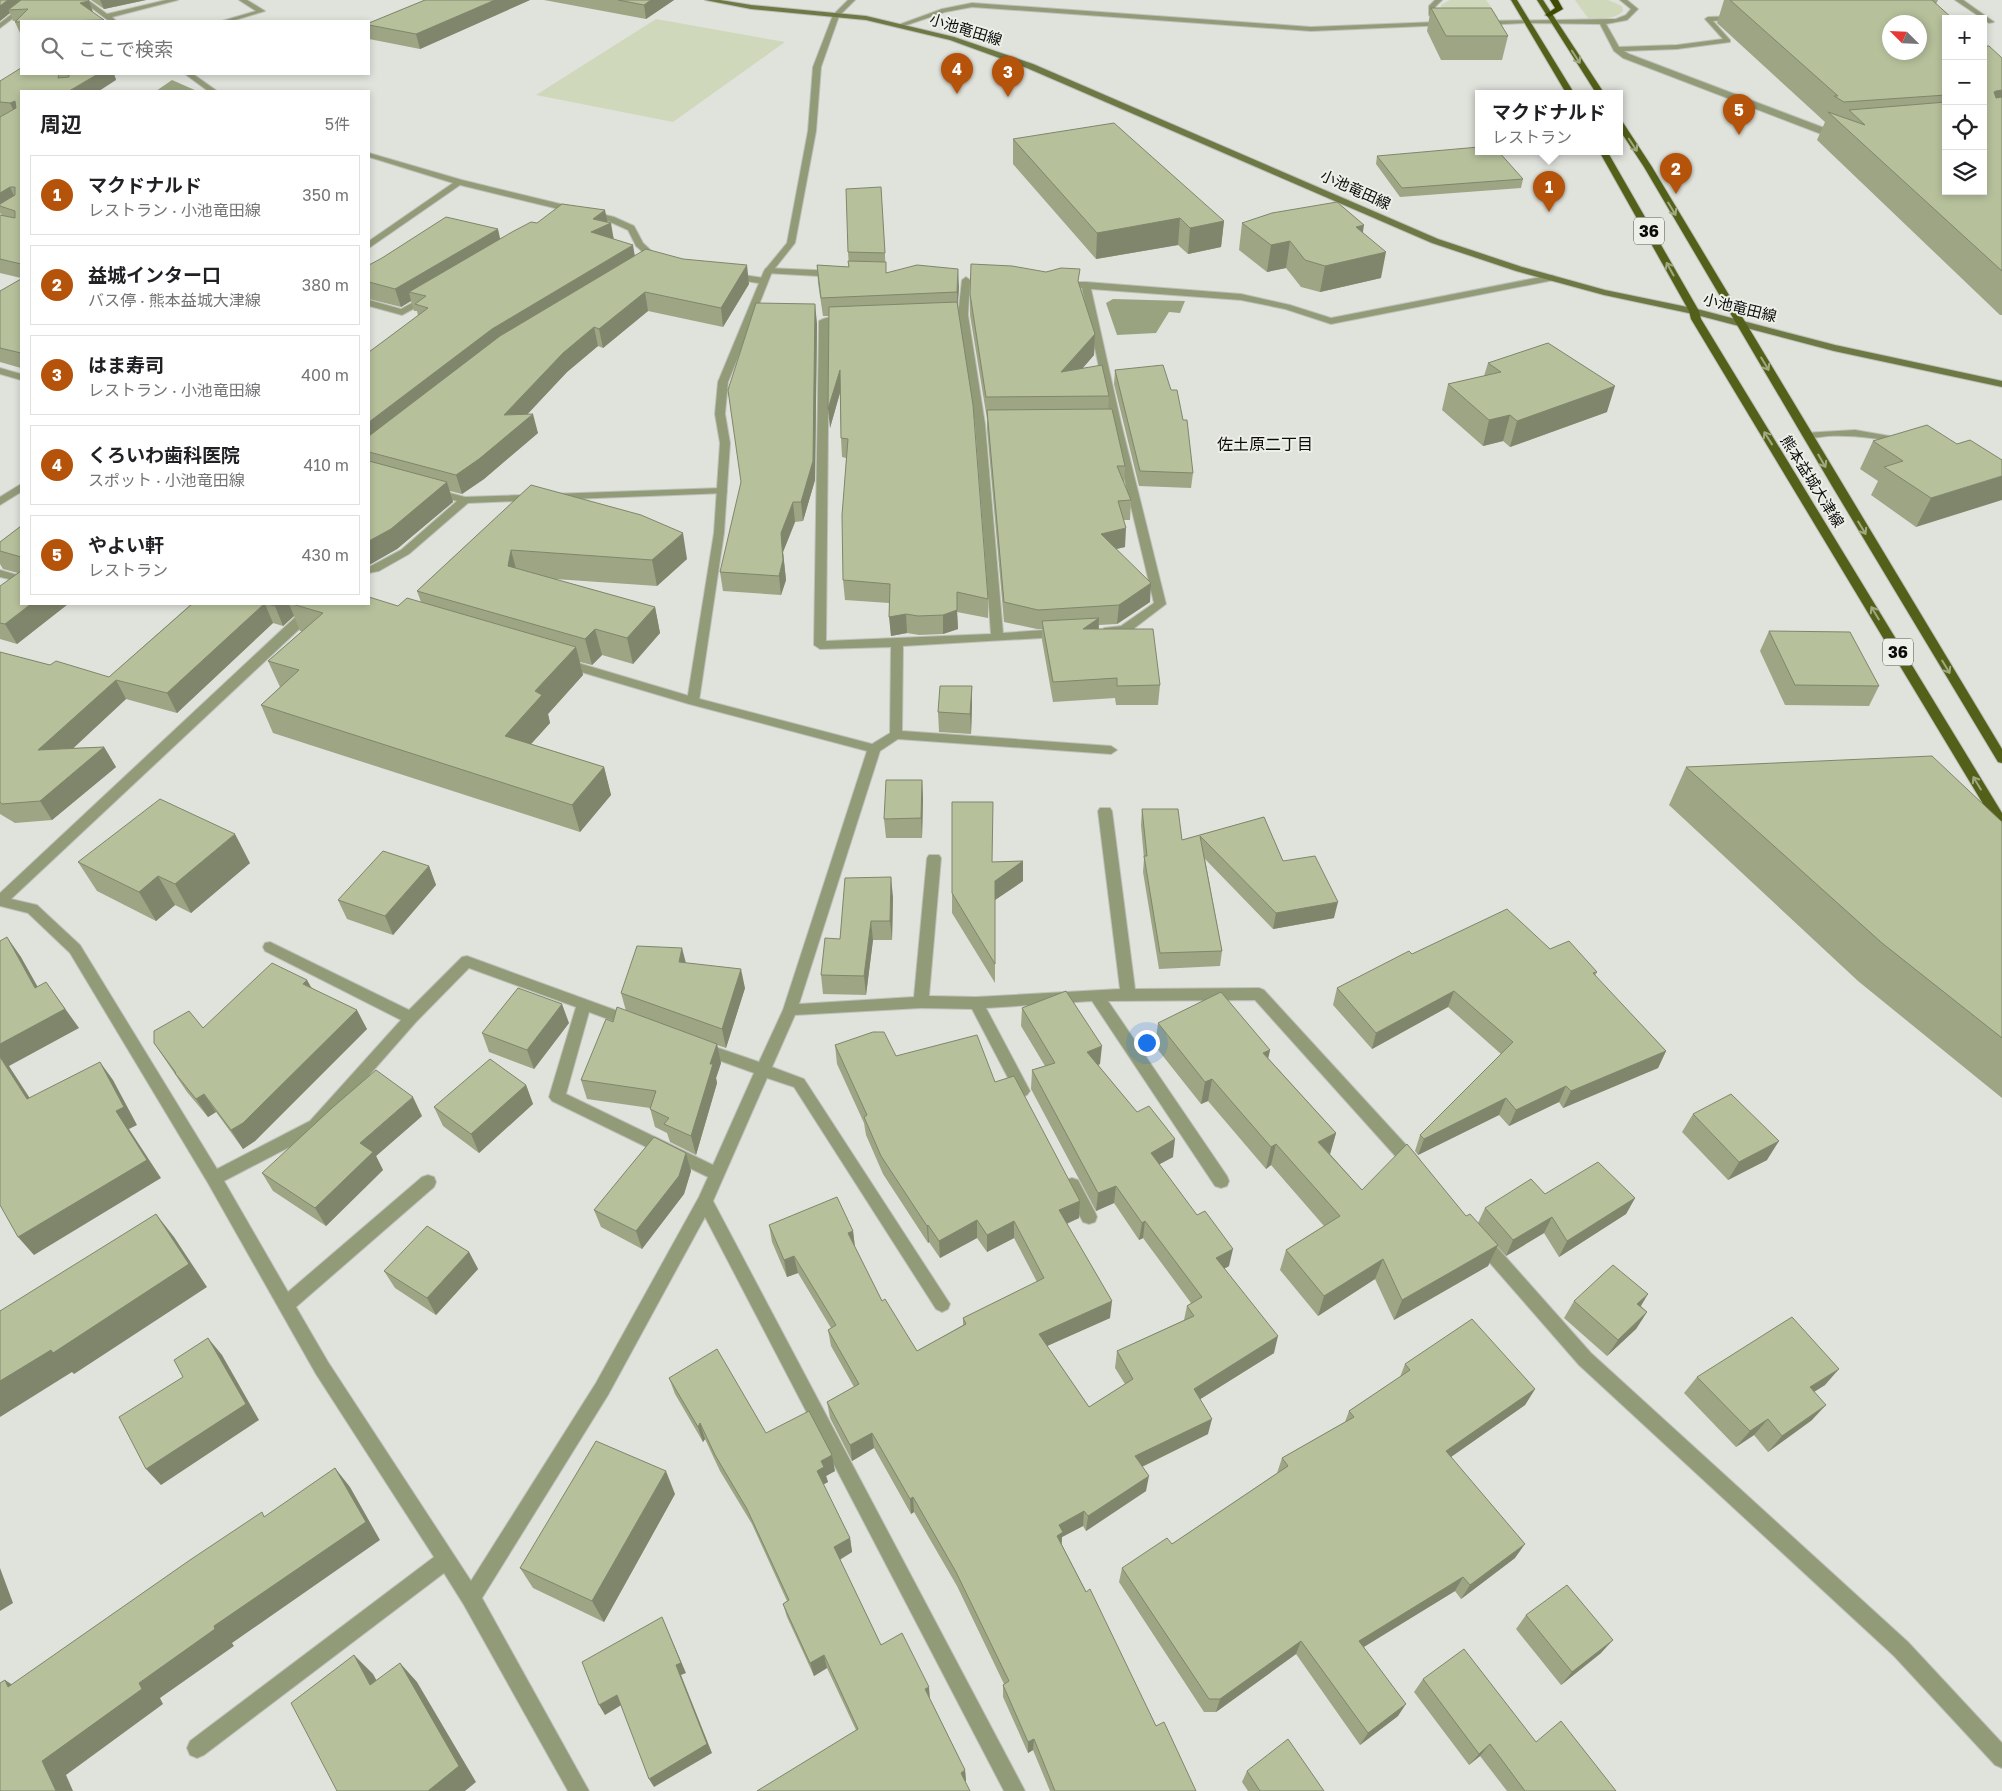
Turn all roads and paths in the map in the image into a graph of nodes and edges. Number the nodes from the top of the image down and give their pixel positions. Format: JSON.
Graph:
{"nodes":[{"id":1,"x":34,"y":0,"type":"edge"},
{"id":2,"x":84,"y":0,"type":"edge"},
{"id":3,"x":175,"y":0,"type":"edge"},
{"id":4,"x":242,"y":0,"type":"edge"},
{"id":5,"x":708,"y":0,"type":"edge"},
{"id":6,"x":852,"y":0,"type":"edge"},
{"id":7,"x":1439,"y":0,"type":"edge"},
{"id":8,"x":1514,"y":0,"type":"edge"},
{"id":9,"x":1540,"y":0,"type":"edge"},
{"id":10,"x":1554,"y":0,"type":"edge"},
{"id":11,"x":1623,"y":0,"type":"edge"},
{"id":12,"x":1958,"y":0,"type":"edge"},
{"id":13,"x":836,"y":15,"type":"junction"},
{"id":14,"x":1978,"y":15,"type":"edge"},
{"id":15,"x":106,"y":16,"type":"junction"},
{"id":16,"x":1741,"y":17,"type":"edge"},
{"id":17,"x":1551,"y":18,"type":"junction"},
{"id":18,"x":112,"y":20,"type":"edge"},
{"id":19,"x":229,"y":20,"type":"edge"},
{"id":20,"x":1527,"y":21,"type":"junction"},
{"id":21,"x":1602,"y":22,"type":"junction"},
{"id":22,"x":1987,"y":22,"type":"edge"},
{"id":23,"x":2002,"y":22,"type":"edge"},
{"id":24,"x":1471,"y":23,"type":"edge"},
{"id":25,"x":1444,"y":24,"type":"junction"},
{"id":26,"x":1453,"y":24,"type":"edge"},
{"id":27,"x":0,"y":26,"type":"edge"},
{"id":28,"x":901,"y":26,"type":"junction"},
{"id":29,"x":1617,"y":49,"type":"junction"},
{"id":30,"x":190,"y":75,"type":"edge"},
{"id":31,"x":212,"y":90,"type":"edge"},
{"id":32,"x":1568,"y":90,"type":"edge"},
{"id":33,"x":1598,"y":90,"type":"edge"},
{"id":34,"x":1623,"y":129,"type":"edge"},
{"id":35,"x":1851,"y":134,"type":"edge"},
{"id":36,"x":370,"y":155,"type":"edge"},
{"id":37,"x":1605,"y":155,"type":"edge"},
{"id":38,"x":460,"y":182,"type":"junction"},
{"id":39,"x":574,"y":210,"type":"junction"},
{"id":40,"x":566,"y":215,"type":"edge"},
{"id":41,"x":370,"y":244,"type":"edge"},
{"id":42,"x":670,"y":267,"type":"edge"},
{"id":43,"x":847,"y":274,"type":"edge"},
{"id":44,"x":725,"y":276,"type":"edge"},
{"id":45,"x":766,"y":276,"type":"junction"},
{"id":46,"x":1551,"y":278,"type":"junction"},
{"id":47,"x":966,"y":280,"type":"dead end"},
{"id":48,"x":1049,"y":284,"type":"edge"},
{"id":49,"x":1086,"y":286,"type":"junction"},
{"id":50,"x":437,"y":291,"type":"edge"},
{"id":51,"x":370,"y":303,"type":"edge"},
{"id":52,"x":1694,"y":311,"type":"junction"},
{"id":53,"x":864,"y":320,"type":"edge"},
{"id":54,"x":1740,"y":322,"type":"junction"},
{"id":55,"x":0,"y":371,"type":"edge"},
{"id":56,"x":20,"y":377,"type":"edge"},
{"id":57,"x":2002,"y":384,"type":"edge"},
{"id":58,"x":1807,"y":435,"type":"junction"},
{"id":59,"x":1916,"y":444,"type":"edge"},
{"id":60,"x":20,"y":488,"type":"edge"},
{"id":61,"x":427,"y":490,"type":"edge"},
{"id":62,"x":722,"y":491,"type":"junction"},
{"id":63,"x":465,"y":500,"type":"junction"},
{"id":64,"x":0,"y":502,"type":"edge"},
{"id":65,"x":370,"y":570,"type":"edge"},
{"id":66,"x":0,"y":573,"type":"edge"},
{"id":67,"x":20,"y":579,"type":"edge"},
{"id":68,"x":20,"y":580,"type":"edge"},
{"id":69,"x":7,"y":590,"type":"edge"},
{"id":70,"x":318,"y":605,"type":"edge"},
{"id":71,"x":1096,"y":631,"type":"edge"},
{"id":72,"x":1068,"y":633,"type":"edge"},
{"id":73,"x":997,"y":637,"type":"junction"},
{"id":74,"x":897,"y":643,"type":"junction"},
{"id":75,"x":552,"y":660,"type":"edge"},
{"id":76,"x":693,"y":701,"type":"junction"},
{"id":77,"x":896,"y":735,"type":"junction"},
{"id":78,"x":874,"y":750,"type":"junction"},
{"id":79,"x":1111,"y":750,"type":"dead end"},
{"id":80,"x":2002,"y":759,"type":"edge"},
{"id":81,"x":1105,"y":811,"type":"dead end"},
{"id":82,"x":2002,"y":824,"type":"edge"},
{"id":83,"x":934,"y":858,"type":"dead end"},
{"id":84,"x":270,"y":947,"type":"dead end"},
{"id":85,"x":1128,"y":994,"type":"junction"},
{"id":86,"x":1096,"y":995,"type":"junction"},
{"id":87,"x":920,"y":1002,"type":"junction"},
{"id":88,"x":976,"y":1003,"type":"junction"},
{"id":89,"x":584,"y":1005,"type":"junction"},
{"id":90,"x":790,"y":1010,"type":"junction"},
{"id":91,"x":411,"y":1018,"type":"junction"},
{"id":92,"x":647,"y":1028,"type":"edge"},
{"id":93,"x":691,"y":1044,"type":"edge"},
{"id":94,"x":763,"y":1071,"type":"junction"},
{"id":95,"x":1030,"y":1106,"type":"edge"},
{"id":96,"x":717,"y":1174,"type":"junction"},
{"id":97,"x":1066,"y":1174,"type":"edge"},
{"id":98,"x":1422,"y":1174,"type":"edge"},
{"id":99,"x":214,"y":1178,"type":"junction"},
{"id":100,"x":1221,"y":1181,"type":"dead end"},
{"id":101,"x":428,"y":1182,"type":"dead end"},
{"id":102,"x":705,"y":1201,"type":"junction"},
{"id":103,"x":1089,"y":1217,"type":"dead end"},
{"id":104,"x":1474,"y":1234,"type":"edge"},
{"id":105,"x":942,"y":1304,"type":"dead end"},
{"id":106,"x":286,"y":1305,"type":"junction"},
{"id":107,"x":446,"y":1560,"type":"junction"},
{"id":108,"x":472,"y":1598,"type":"junction"},
{"id":109,"x":197,"y":1748,"type":"dead end"},
{"id":110,"x":2002,"y":1758,"type":"edge"},
{"id":111,"x":579,"y":1791,"type":"edge"},
{"id":112,"x":1015,"y":1791,"type":"edge"}],
"edges":[{"from":1,"to":27,"type":"street"},
{"from":2,"to":15,"type":"street"},
{"from":3,"to":15,"type":"street"},
{"from":4,"to":19,"type":"street"},
{"from":5,"to":13,"type":"main road","name":"小池竜田線"},
{"from":6,"to":13,"type":"street"},
{"from":7,"to":25,"type":"street"},
{"from":8,"to":20,"type":"main road"},
{"from":9,"to":17,"type":"main road"},
{"from":10,"to":17,"type":"highway"},
{"from":11,"to":21,"type":"street"},
{"from":12,"to":14,"type":"street"},
{"from":13,"to":28,"type":"main road","name":"小池竜田線"},
{"from":13,"to":45,"type":"street"},
{"from":15,"to":18,"type":"street"},
{"from":16,"to":29,"type":"street"},
{"from":17,"to":20,"type":"street"},
{"from":17,"to":21,"type":"street"},
{"from":17,"to":33,"type":"main road","one_way":true},
{"from":20,"to":24,"type":"street"},
{"from":20,"to":32,"type":"main road"},
{"from":21,"to":29,"type":"street"},
{"from":22,"to":23,"type":"street"},
{"from":25,"to":26,"type":"street"},
{"from":25,"to":28,"type":"street"},
{"from":28,"to":46,"type":"main road","name":"小池竜田線"},
{"from":29,"to":35,"type":"street"},
{"from":30,"to":31,"type":"street"},
{"from":34,"to":54,"type":"main road","name":"熊本益城大津線","number":"36","one_way":true},
{"from":36,"to":38,"type":"street"},
{"from":52,"to":37,"type":"main road","name":"熊本益城大津線","number":"36","one_way":true},
{"from":38,"to":39,"type":"street"},
{"from":38,"to":41,"type":"street"},
{"from":39,"to":40,"type":"street"},
{"from":39,"to":42,"type":"street"},
{"from":43,"to":45,"type":"street"},
{"from":44,"to":45,"type":"street"},
{"from":45,"to":62,"type":"street"},
{"from":46,"to":49,"type":"street"},
{"from":46,"to":52,"type":"main road","name":"小池竜田線"},
{"from":47,"to":73,"type":"street"},
{"from":48,"to":49,"type":"street"},
{"from":49,"to":71,"type":"street"},
{"from":50,"to":51,"type":"street"},
{"from":52,"to":54,"type":"main road","name":"小池竜田線"},
{"from":82,"to":52,"type":"main road","name":"熊本益城大津線","number":"36","one_way":true},
{"from":53,"to":74,"type":"street"},
{"from":54,"to":57,"type":"main road","name":"小池竜田線"},
{"from":54,"to":58,"type":"main road","name":"熊本益城大津線","number":"36","one_way":true},
{"from":55,"to":56,"type":"street"},
{"from":58,"to":59,"type":"street"},
{"from":58,"to":80,"type":"main road","name":"熊本益城大津線","number":"36","one_way":true},
{"from":60,"to":64,"type":"street"},
{"from":61,"to":63,"type":"street"},
{"from":62,"to":63,"type":"street"},
{"from":62,"to":76,"type":"street"},
{"from":63,"to":65,"type":"street"},
{"from":66,"to":67,"type":"street"},
{"from":68,"to":69,"type":"street"},
{"from":70,"to":99,"type":"street"},
{"from":72,"to":73,"type":"street"},
{"from":73,"to":74,"type":"street"},
{"from":74,"to":77,"type":"street"},
{"from":75,"to":76,"type":"street"},
{"from":76,"to":78,"type":"street"},
{"from":77,"to":78,"type":"street"},
{"from":77,"to":79,"type":"street"},
{"from":78,"to":90,"type":"street"},
{"from":81,"to":85,"type":"street"},
{"from":83,"to":87,"type":"street"},
{"from":84,"to":91,"type":"street"},
{"from":85,"to":86,"type":"street"},
{"from":85,"to":98,"type":"street"},
{"from":86,"to":88,"type":"street"},
{"from":86,"to":100,"type":"street"},
{"from":87,"to":88,"type":"street"},
{"from":87,"to":90,"type":"street"},
{"from":88,"to":95,"type":"street"},
{"from":89,"to":91,"type":"street"},
{"from":89,"to":92,"type":"street"},
{"from":89,"to":96,"type":"street"},
{"from":90,"to":94,"type":"street"},
{"from":91,"to":99,"type":"street"},
{"from":93,"to":94,"type":"street"},
{"from":94,"to":96,"type":"street"},
{"from":94,"to":105,"type":"street"},
{"from":96,"to":102,"type":"street"},
{"from":97,"to":103,"type":"street"},
{"from":99,"to":106,"type":"street"},
{"from":101,"to":106,"type":"street"},
{"from":102,"to":108,"type":"street"},
{"from":102,"to":112,"type":"street"},
{"from":104,"to":110,"type":"street"},
{"from":106,"to":107,"type":"street"},
{"from":107,"to":108,"type":"street"},
{"from":107,"to":109,"type":"street"},
{"from":108,"to":111,"type":"street"}]}
